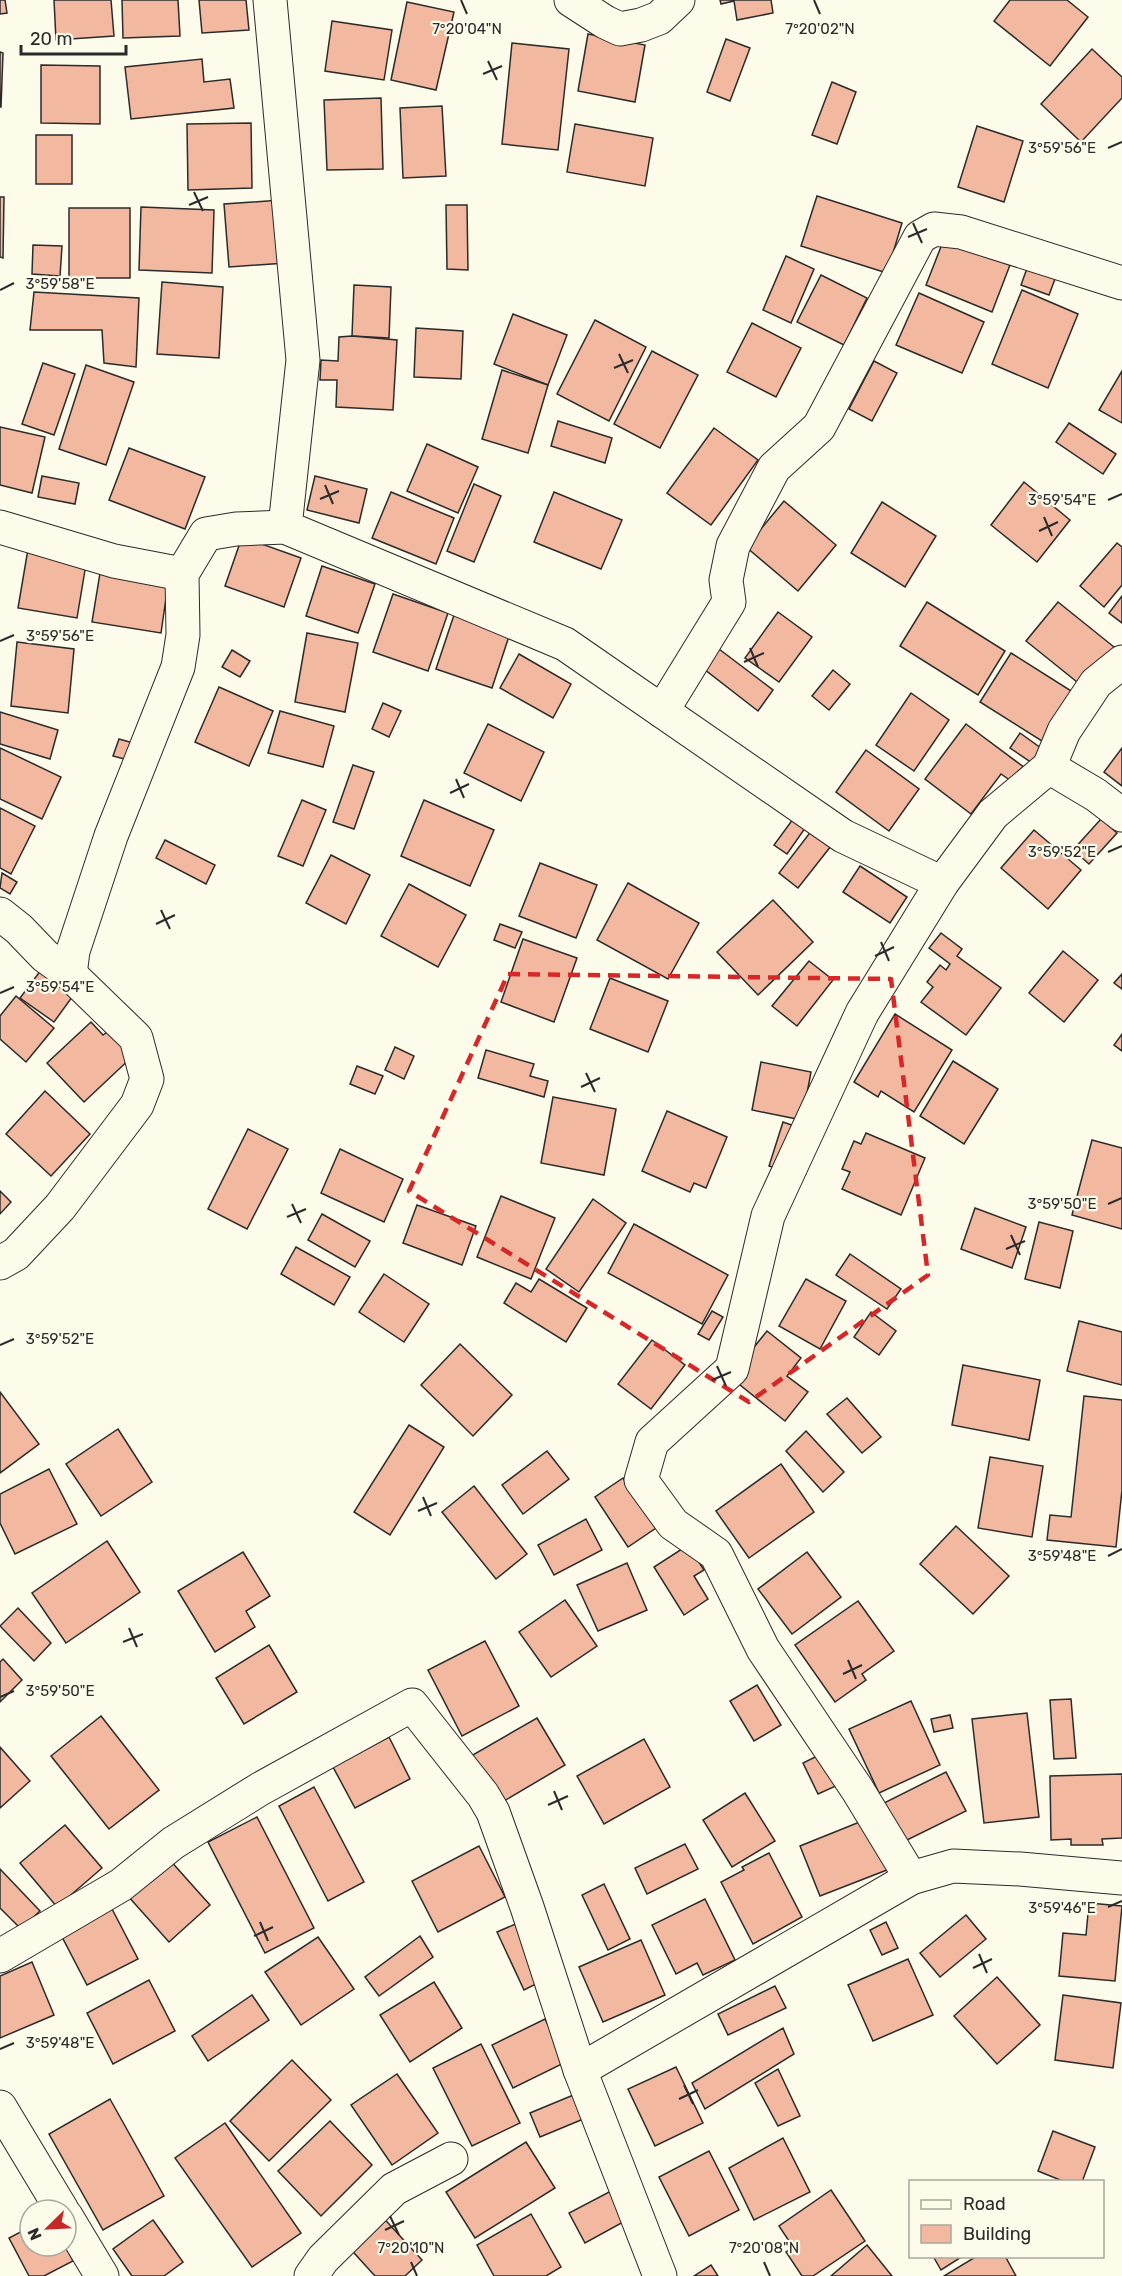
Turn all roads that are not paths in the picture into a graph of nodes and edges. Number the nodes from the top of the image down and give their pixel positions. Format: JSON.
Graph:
{"nodes":[{"id":1,"x":270,"y":0,"type":"edge"},
{"id":2,"x":571,"y":0,"type":"edge"},
{"id":3,"x":678,"y":0,"type":"edge"},
{"id":4,"x":1122,"y":283,"type":"edge"},
{"id":5,"x":0,"y":527,"type":"edge"},
{"id":6,"x":285,"y":527,"type":"junction"},
{"id":7,"x":182,"y":574,"type":"junction"},
{"id":8,"x":1122,"y":663,"type":"edge"},
{"id":9,"x":662,"y":711,"type":"junction"},
{"id":10,"x":1049,"y":767,"type":"junction"},
{"id":11,"x":1122,"y":815,"type":"edge"},
{"id":12,"x":942,"y":883,"type":"junction"},
{"id":13,"x":0,"y":914,"type":"edge"},
{"id":14,"x":63,"y":961,"type":"junction"},
{"id":15,"x":0,"y":1263,"type":"edge"},
{"id":16,"x":911,"y":1878,"type":"junction"},
{"id":17,"x":1122,"y":1878,"type":"edge"},
{"id":18,"x":0,"y":1956,"type":"edge"},
{"id":19,"x":580,"y":2070,"type":"junction"},
{"id":20,"x":0,"y":2108,"type":"edge"},
{"id":21,"x":451,"y":2159,"type":"dead end"},
{"id":22,"x":55,"y":2198,"type":"edge"},
{"id":23,"x":78,"y":2236,"type":"edge"},
{"id":24,"x":102,"y":2276,"type":"edge"},
{"id":25,"x":311,"y":2276,"type":"edge"},
{"id":26,"x":660,"y":2276,"type":"edge"}],
"edges":[{"from":1,"to":6,"type":"street"},
{"from":2,"to":3,"type":"street"},
{"from":4,"to":9,"type":"street"},
{"from":5,"to":7,"type":"street"},
{"from":6,"to":7,"type":"street"},
{"from":6,"to":9,"type":"street"},
{"from":7,"to":14,"type":"street"},
{"from":8,"to":10,"type":"street"},
{"from":9,"to":12,"type":"street"},
{"from":10,"to":11,"type":"street"},
{"from":10,"to":12,"type":"street"},
{"from":12,"to":16,"type":"street"},
{"from":13,"to":14,"type":"street"},
{"from":14,"to":15,"type":"street"},
{"from":16,"to":17,"type":"street"},
{"from":16,"to":19,"type":"street"},
{"from":18,"to":19,"type":"street"},
{"from":19,"to":26,"type":"street"},
{"from":20,"to":22,"type":"street"},
{"from":21,"to":25,"type":"street"},
{"from":23,"to":24,"type":"street"}]}
